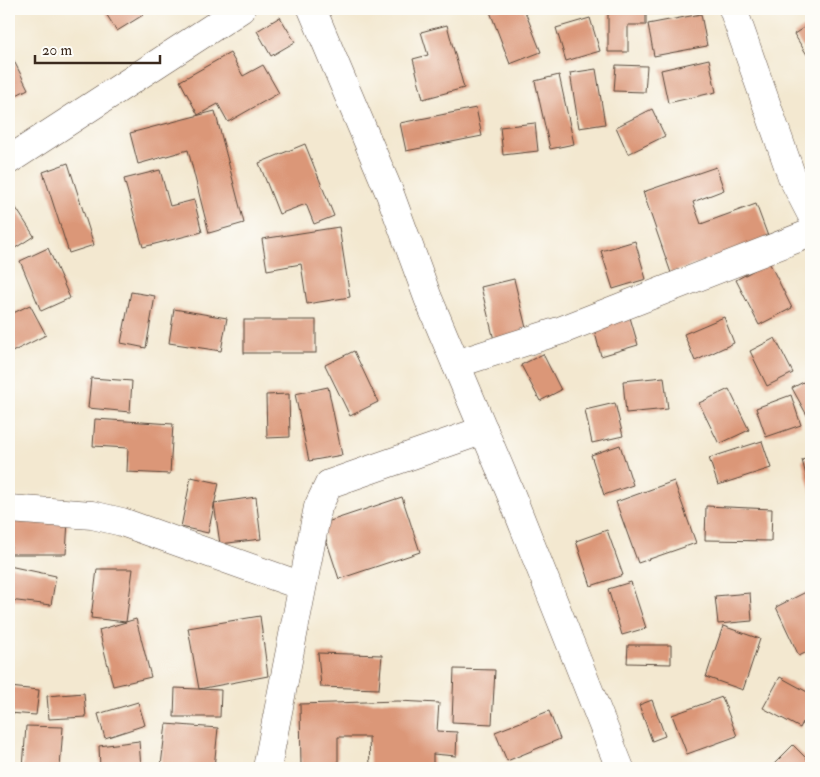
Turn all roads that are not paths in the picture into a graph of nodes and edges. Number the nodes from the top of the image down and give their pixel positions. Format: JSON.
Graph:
{"nodes":[{"id":1,"x":241,"y":9,"type":"edge"},
{"id":2,"x":312,"y":9,"type":"edge"},
{"id":3,"x":733,"y":9,"type":"edge"},
{"id":4,"x":9,"y":160,"type":"edge"},
{"id":5,"x":811,"y":214,"type":"edge"},
{"id":6,"x":811,"y":233,"type":"edge"},
{"id":7,"x":456,"y":364,"type":"junction"},
{"id":8,"x":484,"y":430,"type":"junction"},
{"id":9,"x":9,"y":509,"type":"edge"},
{"id":10,"x":302,"y":586,"type":"junction"},
{"id":11,"x":267,"y":768,"type":"edge"},
{"id":12,"x":620,"y":768,"type":"edge"}],
"edges":[{"from":1,"to":4,"type":"street"},
{"from":2,"to":7,"type":"street"},
{"from":3,"to":5,"type":"street"},
{"from":6,"to":7,"type":"street"},
{"from":7,"to":8,"type":"street"},
{"from":8,"to":10,"type":"street"},
{"from":8,"to":12,"type":"street"},
{"from":9,"to":10,"type":"street"},
{"from":10,"to":11,"type":"street"}]}
